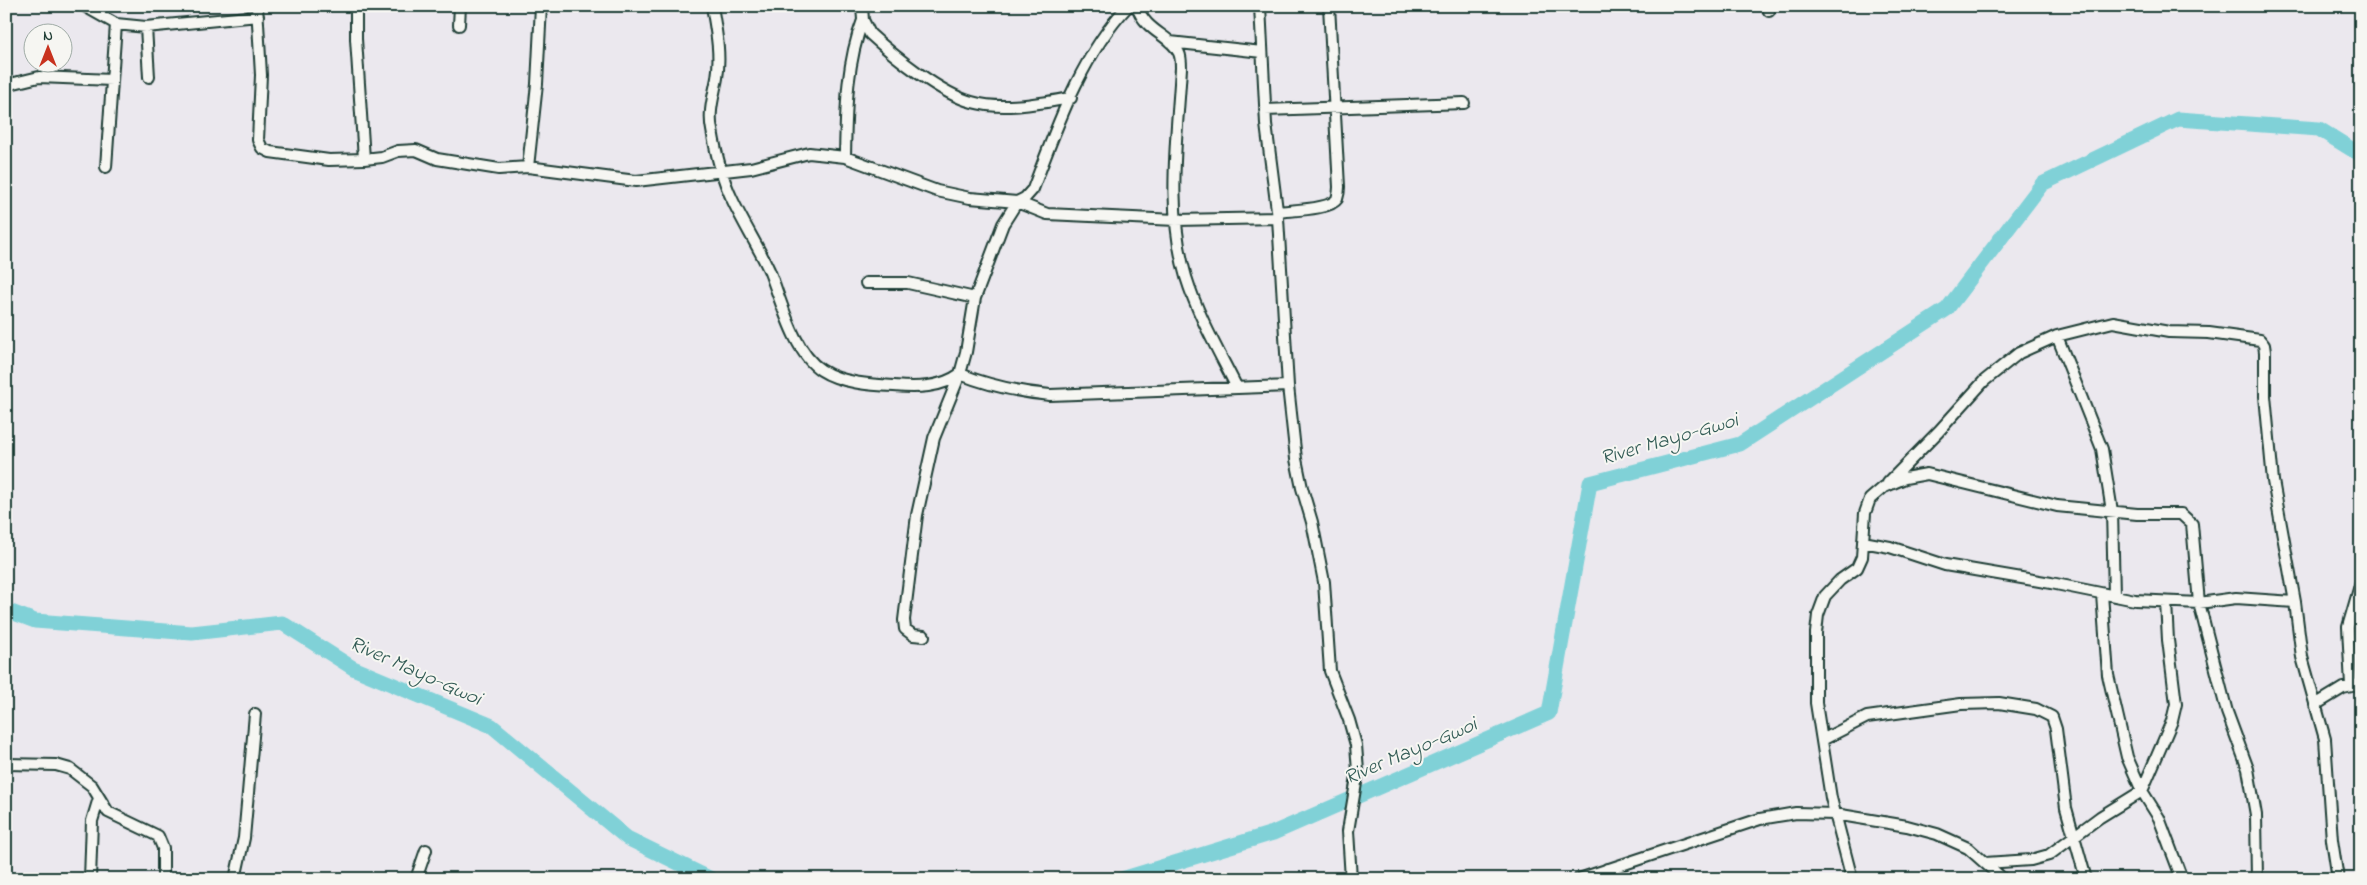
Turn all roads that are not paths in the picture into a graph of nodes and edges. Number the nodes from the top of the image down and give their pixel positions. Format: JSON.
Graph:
{"nodes":[{"id":1,"x":84,"y":6,"type":"edge"},
{"id":2,"x":356,"y":6,"type":"edge"},
{"id":3,"x":460,"y":6,"type":"edge"},
{"id":4,"x":542,"y":6,"type":"edge"},
{"id":5,"x":712,"y":6,"type":"edge"},
{"id":6,"x":862,"y":6,"type":"edge"},
{"id":7,"x":1128,"y":6,"type":"edge"},
{"id":8,"x":1137,"y":6,"type":"edge"},
{"id":9,"x":1260,"y":6,"type":"edge"},
{"id":10,"x":1329,"y":6,"type":"edge"},
{"id":11,"x":257,"y":11,"type":"edge"},
{"id":12,"x":863,"y":20,"type":"junction"},
{"id":13,"x":116,"y":24,"type":"junction"},
{"id":14,"x":459,"y":25,"type":"dead end"},
{"id":15,"x":146,"y":27,"type":"junction"},
{"id":16,"x":1169,"y":42,"type":"junction"},
{"id":17,"x":1262,"y":52,"type":"junction"},
{"id":18,"x":149,"y":77,"type":"dead end"},
{"id":19,"x":112,"y":80,"type":"junction"},
{"id":20,"x":6,"y":85,"type":"edge"},
{"id":21,"x":1071,"y":98,"type":"junction"},
{"id":22,"x":1464,"y":103,"type":"dead end"},
{"id":23,"x":1334,"y":108,"type":"junction"},
{"id":24,"x":1265,"y":110,"type":"junction"},
{"id":25,"x":845,"y":157,"type":"junction"},
{"id":26,"x":364,"y":159,"type":"junction"},
{"id":27,"x":106,"y":167,"type":"dead end"},
{"id":28,"x":528,"y":167,"type":"junction"},
{"id":29,"x":721,"y":170,"type":"junction"},
{"id":30,"x":1017,"y":202,"type":"junction"},
{"id":31,"x":1278,"y":215,"type":"junction"},
{"id":32,"x":1176,"y":220,"type":"junction"},
{"id":33,"x":866,"y":283,"type":"dead end"},
{"id":34,"x":975,"y":298,"type":"junction"},
{"id":35,"x":2057,"y":336,"type":"junction"},
{"id":36,"x":960,"y":374,"type":"junction"},
{"id":37,"x":1288,"y":386,"type":"junction"},
{"id":38,"x":1237,"y":388,"type":"junction"},
{"id":39,"x":1884,"y":487,"type":"junction"},
{"id":40,"x":2112,"y":511,"type":"junction"},
{"id":41,"x":1863,"y":542,"type":"junction"},
{"id":42,"x":2361,"y":582,"type":"edge"},
{"id":43,"x":2102,"y":594,"type":"junction"},
{"id":44,"x":2114,"y":595,"type":"junction"},
{"id":45,"x":2166,"y":602,"type":"junction"},
{"id":46,"x":2295,"y":602,"type":"junction"},
{"id":47,"x":2199,"y":603,"type":"junction"},
{"id":48,"x":924,"y":636,"type":"dead end"},
{"id":49,"x":2356,"y":685,"type":"edge"},
{"id":50,"x":2315,"y":705,"type":"junction"},
{"id":51,"x":255,"y":714,"type":"dead end"},
{"id":52,"x":1822,"y":740,"type":"junction"},
{"id":53,"x":6,"y":764,"type":"edge"},
{"id":54,"x":2142,"y":791,"type":"junction"},
{"id":55,"x":99,"y":798,"type":"junction"},
{"id":56,"x":1835,"y":814,"type":"junction"},
{"id":57,"x":2074,"y":838,"type":"junction"},
{"id":58,"x":426,"y":850,"type":"dead end"},
{"id":59,"x":1985,"y":863,"type":"junction"},
{"id":60,"x":1608,"y":874,"type":"edge"},
{"id":61,"x":90,"y":879,"type":"edge"},
{"id":62,"x":163,"y":879,"type":"edge"},
{"id":63,"x":235,"y":879,"type":"edge"},
{"id":64,"x":416,"y":879,"type":"edge"},
{"id":65,"x":1350,"y":879,"type":"edge"},
{"id":66,"x":1580,"y":879,"type":"edge"},
{"id":67,"x":1852,"y":879,"type":"edge"},
{"id":68,"x":2003,"y":879,"type":"edge"},
{"id":69,"x":2086,"y":879,"type":"edge"},
{"id":70,"x":2182,"y":879,"type":"edge"},
{"id":71,"x":2257,"y":879,"type":"edge"},
{"id":72,"x":2338,"y":879,"type":"edge"}],
"edges":[{"from":1,"to":13,"type":"street"},
{"from":2,"to":26,"type":"street"},
{"from":3,"to":14,"type":"street"},
{"from":4,"to":28,"type":"street"},
{"from":5,"to":29,"type":"street"},
{"from":6,"to":12,"type":"street"},
{"from":7,"to":21,"type":"street"},
{"from":8,"to":16,"type":"street"},
{"from":9,"to":17,"type":"street"},
{"from":10,"to":23,"type":"street"},
{"from":11,"to":15,"type":"street"},
{"from":11,"to":26,"type":"street"},
{"from":12,"to":21,"type":"street"},
{"from":12,"to":25,"type":"street"},
{"from":13,"to":15,"type":"street"},
{"from":13,"to":19,"type":"street"},
{"from":15,"to":18,"type":"street"},
{"from":16,"to":17,"type":"street"},
{"from":16,"to":32,"type":"street"},
{"from":17,"to":24,"type":"street"},
{"from":19,"to":20,"type":"street"},
{"from":19,"to":27,"type":"street"},
{"from":21,"to":30,"type":"street"},
{"from":22,"to":23,"type":"street"},
{"from":23,"to":24,"type":"street"},
{"from":23,"to":31,"type":"street"},
{"from":24,"to":31,"type":"street"},
{"from":25,"to":29,"type":"street"},
{"from":25,"to":30,"type":"street"},
{"from":26,"to":28,"type":"street"},
{"from":28,"to":29,"type":"street"},
{"from":29,"to":36,"type":"street"},
{"from":30,"to":32,"type":"street"},
{"from":30,"to":34,"type":"street"},
{"from":31,"to":32,"type":"street"},
{"from":31,"to":37,"type":"street"},
{"from":32,"to":38,"type":"street"},
{"from":33,"to":34,"type":"street"},
{"from":34,"to":36,"type":"street"},
{"from":35,"to":39,"type":"street"},
{"from":35,"to":40,"type":"street"},
{"from":35,"to":46,"type":"street"},
{"from":36,"to":38,"type":"street"},
{"from":36,"to":48,"type":"street"},
{"from":37,"to":38,"type":"street"},
{"from":37,"to":65,"type":"street"},
{"from":39,"to":40,"type":"street"},
{"from":39,"to":41,"type":"street"},
{"from":40,"to":44,"type":"street"},
{"from":40,"to":47,"type":"street"},
{"from":41,"to":43,"type":"street"},
{"from":41,"to":52,"type":"street"},
{"from":42,"to":49,"type":"street"},
{"from":43,"to":44,"type":"street"},
{"from":43,"to":54,"type":"street"},
{"from":44,"to":45,"type":"street"},
{"from":45,"to":47,"type":"street"},
{"from":45,"to":54,"type":"street"},
{"from":46,"to":47,"type":"street"},
{"from":46,"to":50,"type":"street"},
{"from":47,"to":71,"type":"street"},
{"from":49,"to":50,"type":"street"},
{"from":50,"to":72,"type":"street"},
{"from":51,"to":63,"type":"street"},
{"from":52,"to":56,"type":"street"},
{"from":52,"to":57,"type":"street"},
{"from":53,"to":55,"type":"street"},
{"from":54,"to":57,"type":"street"},
{"from":54,"to":70,"type":"street"},
{"from":55,"to":61,"type":"street"},
{"from":55,"to":62,"type":"street"},
{"from":56,"to":59,"type":"street"},
{"from":56,"to":60,"type":"street"},
{"from":56,"to":67,"type":"street"},
{"from":57,"to":59,"type":"street"},
{"from":57,"to":69,"type":"street"},
{"from":58,"to":64,"type":"street"},
{"from":59,"to":68,"type":"street"},
{"from":60,"to":66,"type":"street"}]}
